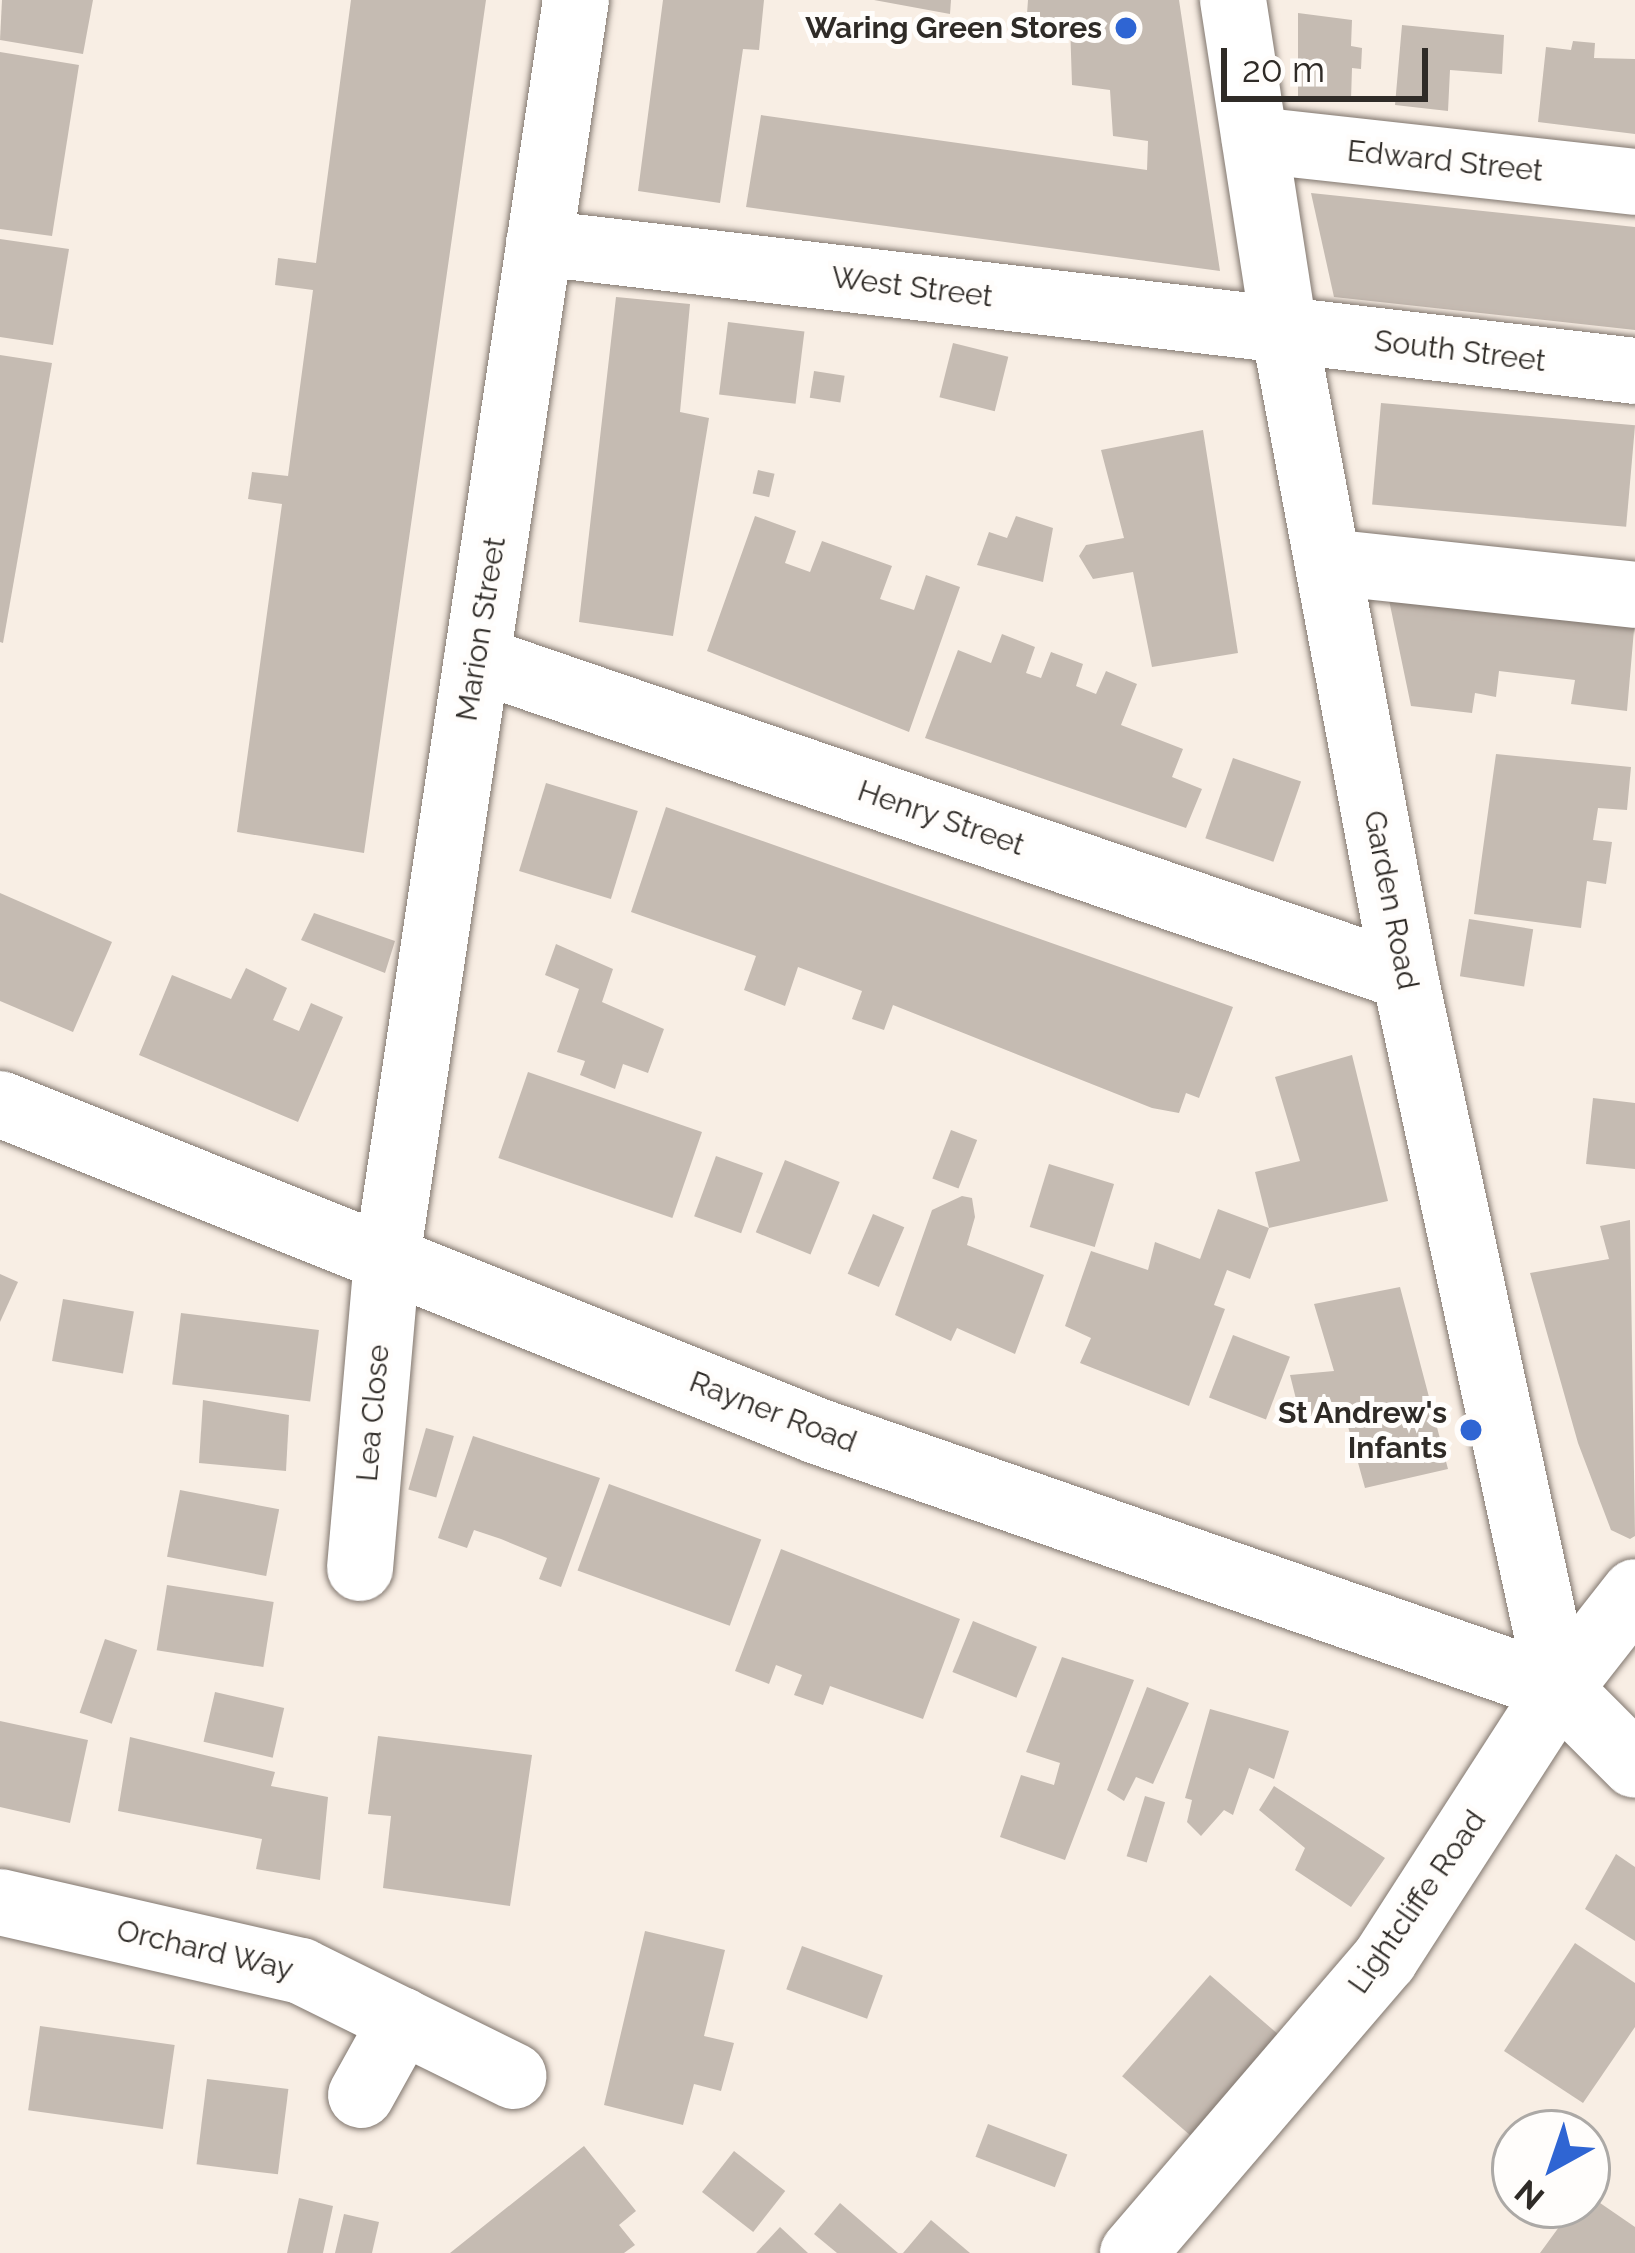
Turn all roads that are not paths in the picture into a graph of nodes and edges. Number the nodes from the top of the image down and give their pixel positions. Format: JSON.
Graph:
{"nodes":[{"id":1,"x":575,"y":0,"type":"edge"},
{"id":2,"x":1233,"y":0,"type":"edge"},
{"id":3,"x":1255,"y":140,"type":"junction"},
{"id":4,"x":1635,"y":182,"type":"edge"},
{"id":5,"x":539,"y":243,"type":"junction"},
{"id":6,"x":1284,"y":330,"type":"junction"},
{"id":7,"x":1635,"y":371,"type":"edge"},
{"id":8,"x":1328,"y":562,"type":"junction"},
{"id":9,"x":1635,"y":595,"type":"edge"},
{"id":10,"x":477,"y":659,"type":"junction"},
{"id":11,"x":1405,"y":977,"type":"junction"},
{"id":12,"x":0,"y":1104,"type":"edge"},
{"id":13,"x":387,"y":1258,"type":"junction"},
{"id":14,"x":360,"y":1568,"type":"dead end"},
{"id":15,"x":1635,"y":1592,"type":"edge"},
{"id":16,"x":1558,"y":1689,"type":"junction"},
{"id":17,"x":1635,"y":1765,"type":"edge"},
{"id":18,"x":0,"y":1902,"type":"edge"},
{"id":19,"x":402,"y":2021,"type":"junction"},
{"id":20,"x":513,"y":2076,"type":"dead end"},
{"id":21,"x":361,"y":2095,"type":"dead end"},
{"id":22,"x":1133,"y":2253,"type":"edge"}],
"edges":[{"from":1,"to":5,"type":"street","name":"Marion Street"},
{"from":2,"to":3,"type":"street","name":"Garden Road"},
{"from":3,"to":4,"type":"street","name":"Edward Street"},
{"from":3,"to":6,"type":"street","name":"Garden Road"},
{"from":5,"to":6,"type":"street","name":"West Street"},
{"from":5,"to":10,"type":"street","name":"Marion Street"},
{"from":6,"to":7,"type":"street","name":"South Street"},
{"from":6,"to":8,"type":"street","name":"Garden Road"},
{"from":8,"to":9,"type":"street"},
{"from":8,"to":11,"type":"street","name":"Garden Road"},
{"from":10,"to":11,"type":"street","name":"Henry Street"},
{"from":10,"to":13,"type":"street","name":"Marion Street"},
{"from":11,"to":16,"type":"street","name":"Garden Road"},
{"from":12,"to":13,"type":"street","name":"Rayner Road"},
{"from":13,"to":14,"type":"street","name":"Lea Close"},
{"from":13,"to":16,"type":"street","name":"Rayner Road"},
{"from":15,"to":16,"type":"street","name":"Lightcliffe Road"},
{"from":16,"to":17,"type":"street"},
{"from":16,"to":22,"type":"street","name":"Lightcliffe Road"},
{"from":18,"to":19,"type":"street","name":"Orchard Way"},
{"from":19,"to":20,"type":"street","name":"Orchard Way"},
{"from":19,"to":21,"type":"street"}]}
